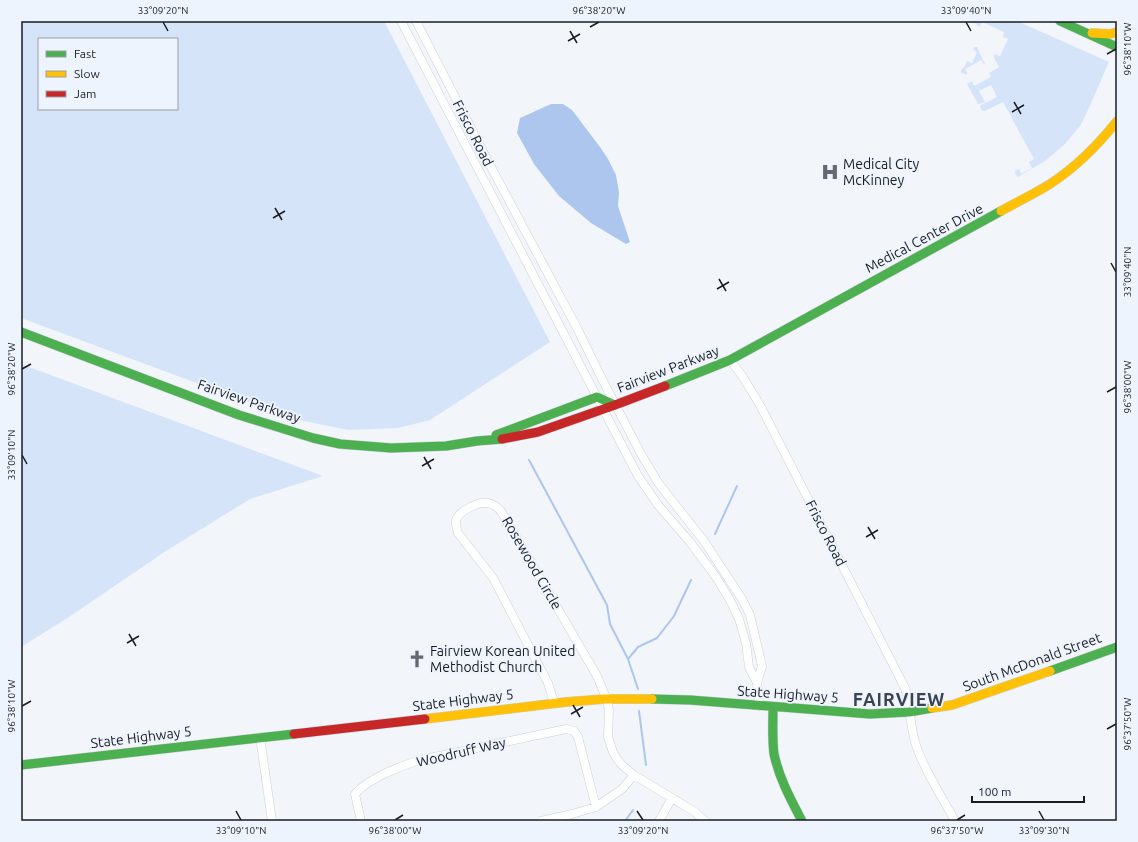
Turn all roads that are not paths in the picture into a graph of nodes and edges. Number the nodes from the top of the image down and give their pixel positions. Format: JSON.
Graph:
{"nodes":[{"id":1,"x":401,"y":21,"type":"edge"},
{"id":2,"x":416,"y":21,"type":"edge"},
{"id":3,"x":1060,"y":21,"type":"edge"},
{"id":4,"x":1117,"y":32,"type":"edge"},
{"id":5,"x":1085,"y":33,"type":"junction"},
{"id":6,"x":1117,"y":48,"type":"edge"},
{"id":7,"x":462,"y":111,"type":"junction"},
{"id":8,"x":451,"y":117,"type":"junction"},
{"id":9,"x":1117,"y":120,"type":"edge"},
{"id":10,"x":549,"y":275,"type":"junction"},
{"id":11,"x":537,"y":281,"type":"junction"},
{"id":12,"x":21,"y":332,"type":"edge"},
{"id":13,"x":730,"y":360,"type":"junction"},
{"id":14,"x":597,"y":397,"type":"junction"},
{"id":15,"x":615,"y":404,"type":"junction"},
{"id":16,"x":604,"y":409,"type":"junction"},
{"id":17,"x":477,"y":441,"type":"junction"},
{"id":18,"x":699,"y":536,"type":"junction"},
{"id":19,"x":690,"y":542,"type":"junction"},
{"id":20,"x":1117,"y":647,"type":"edge"},
{"id":21,"x":757,"y":683,"type":"junction"},
{"id":22,"x":607,"y":700,"type":"junction"},
{"id":23,"x":554,"y":703,"type":"junction"},
{"id":24,"x":760,"y":706,"type":"junction"},
{"id":25,"x":773,"y":707,"type":"junction"},
{"id":26,"x":909,"y":712,"type":"junction"},
{"id":27,"x":260,"y":737,"type":"junction"},
{"id":28,"x":21,"y":765,"type":"edge"},
{"id":29,"x":634,"y":775,"type":"junction"},
{"id":30,"x":672,"y":798,"type":"junction"},
{"id":31,"x":596,"y":807,"type":"junction"},
{"id":32,"x":272,"y":821,"type":"edge"},
{"id":33,"x":361,"y":821,"type":"edge"},
{"id":34,"x":541,"y":821,"type":"edge"},
{"id":35,"x":659,"y":821,"type":"edge"},
{"id":36,"x":705,"y":821,"type":"edge"},
{"id":37,"x":802,"y":821,"type":"edge"},
{"id":38,"x":955,"y":821,"type":"edge"}],
"edges":[{"from":1,"to":8,"type":"street"},
{"from":2,"to":7,"type":"street","name":"Frisco Road"},
{"from":3,"to":5,"type":"street"},
{"from":4,"to":5,"type":"street"},
{"from":5,"to":6,"type":"street"},
{"from":7,"to":8,"type":"street"},
{"from":7,"to":10,"type":"street","name":"Frisco Road"},
{"from":8,"to":11,"type":"street"},
{"from":9,"to":13,"type":"street","name":"Medical Center Drive"},
{"from":10,"to":11,"type":"street"},
{"from":10,"to":15,"type":"street","name":"Frisco Road"},
{"from":11,"to":14,"type":"street"},
{"from":12,"to":17,"type":"street","name":"Fairview Parkway"},
{"from":13,"to":15,"type":"street","name":"Fairview Parkway"},
{"from":13,"to":26,"type":"street","name":"Frisco Road"},
{"from":14,"to":15,"type":"street","name":"Fairview Parkway"},
{"from":14,"to":16,"type":"street"},
{"from":14,"to":17,"type":"street","name":"Fairview Parkway"},
{"from":15,"to":16,"type":"street","name":"Fairview Parkway"},
{"from":15,"to":18,"type":"street","name":"Frisco Road"},
{"from":16,"to":17,"type":"street","name":"Fairview Parkway"},
{"from":16,"to":19,"type":"street"},
{"from":18,"to":19,"type":"street"},
{"from":18,"to":21,"type":"street","name":"Frisco Road"},
{"from":19,"to":21,"type":"street"},
{"from":20,"to":26,"type":"street","name":"South McDonald Street"},
{"from":21,"to":24,"type":"street"},
{"from":22,"to":23,"type":"street","name":"State Highway 5"},
{"from":22,"to":23,"type":"street","name":"Rosewood Circle"},
{"from":22,"to":24,"type":"street","name":"State Highway 5"},
{"from":22,"to":29,"type":"street"},
{"from":23,"to":27,"type":"street","name":"State Highway 5"},
{"from":24,"to":25,"type":"street","name":"State Highway 5"},
{"from":25,"to":26,"type":"street","name":"State Highway 5"},
{"from":25,"to":37,"type":"street"},
{"from":26,"to":38,"type":"street","name":"Frisco Road"},
{"from":27,"to":28,"type":"street","name":"State Highway 5"},
{"from":27,"to":32,"type":"street"},
{"from":29,"to":30,"type":"street"},
{"from":29,"to":31,"type":"street"},
{"from":30,"to":35,"type":"street"},
{"from":30,"to":36,"type":"street"},
{"from":31,"to":33,"type":"street","name":"Woodruff Way"},
{"from":31,"to":34,"type":"street"}]}
